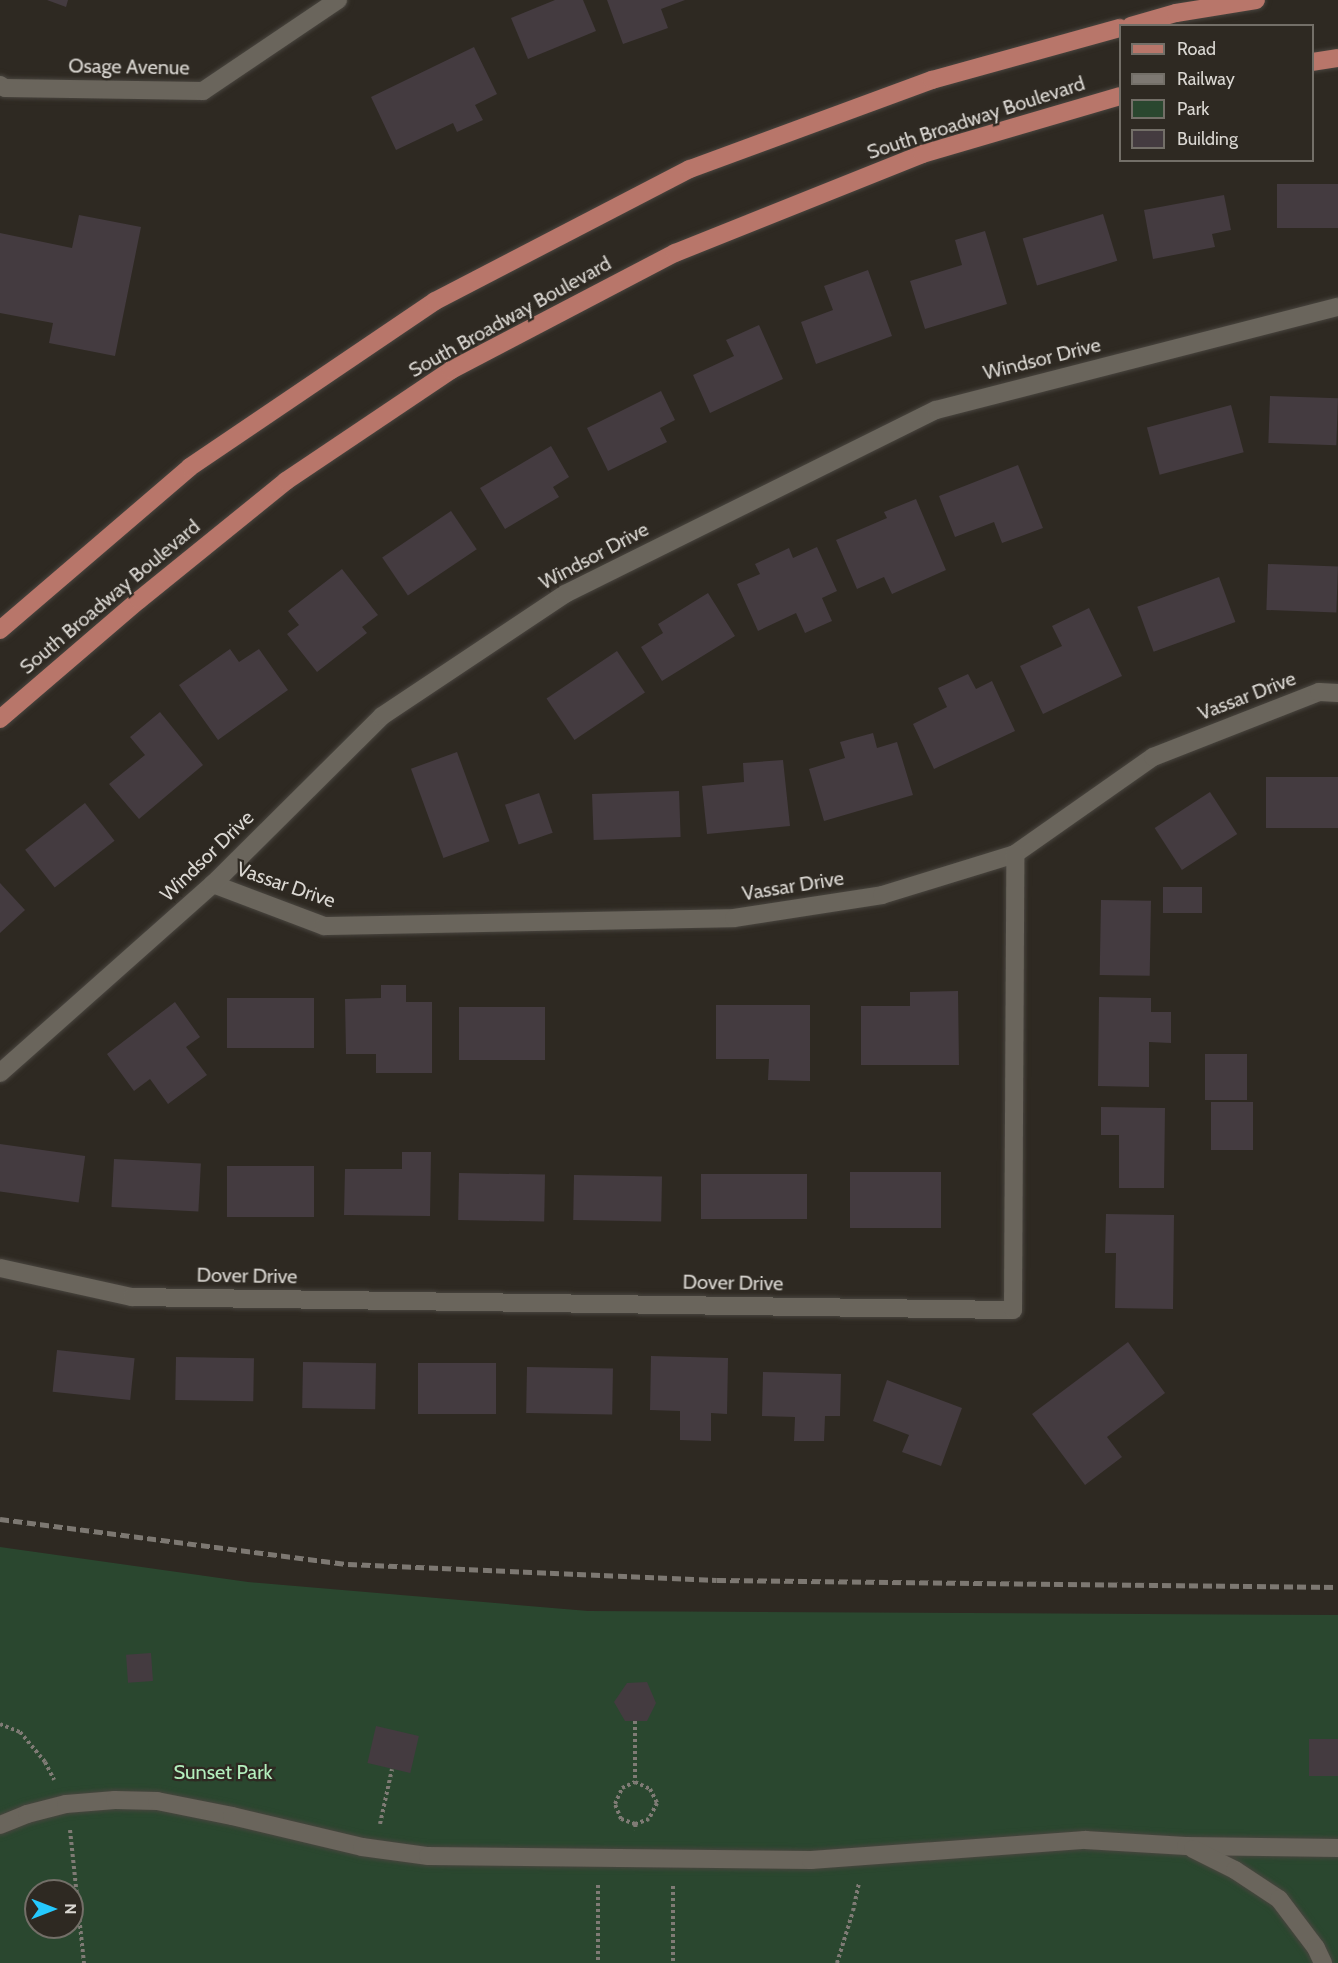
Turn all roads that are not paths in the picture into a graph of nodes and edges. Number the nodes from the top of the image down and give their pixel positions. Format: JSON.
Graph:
{"nodes":[{"id":1,"x":338,"y":0,"type":"edge"},
{"id":2,"x":1256,"y":0,"type":"edge"},
{"id":3,"x":1138,"y":24,"type":"edge"},
{"id":4,"x":1119,"y":28,"type":"edge"},
{"id":5,"x":1338,"y":58,"type":"edge"},
{"id":6,"x":1314,"y":62,"type":"edge"},
{"id":7,"x":0,"y":85,"type":"edge"},
{"id":8,"x":1119,"y":96,"type":"edge"},
{"id":9,"x":1338,"y":307,"type":"edge"},
{"id":10,"x":0,"y":630,"type":"edge"},
{"id":11,"x":1338,"y":693,"type":"edge"},
{"id":12,"x":0,"y":719,"type":"edge"},
{"id":13,"x":1015,"y":854,"type":"junction"},
{"id":14,"x":213,"y":884,"type":"junction"},
{"id":15,"x":0,"y":1072,"type":"edge"},
{"id":16,"x":0,"y":1268,"type":"edge"},
{"id":17,"x":0,"y":1825,"type":"edge"},
{"id":18,"x":1186,"y":1846,"type":"junction"},
{"id":19,"x":1338,"y":1848,"type":"edge"},
{"id":20,"x":1323,"y":1963,"type":"edge"}],
"edges":[{"from":1,"to":7,"type":"street","name":"Osage Avenue"},
{"from":2,"to":3,"type":"main road"},
{"from":4,"to":10,"type":"main road"},
{"from":5,"to":6,"type":"main road"},
{"from":8,"to":12,"type":"main road","name":"South Broadway Boulevard"},
{"from":9,"to":14,"type":"street","name":"Windsor Drive"},
{"from":11,"to":13,"type":"street","name":"Vassar Drive"},
{"from":13,"to":14,"type":"street","name":"Vassar Drive"},
{"from":13,"to":16,"type":"street","name":"Dover Drive"},
{"from":14,"to":15,"type":"street","name":"Windsor Drive"},
{"from":17,"to":18,"type":"street"},
{"from":18,"to":19,"type":"street"},
{"from":18,"to":20,"type":"street"}]}
